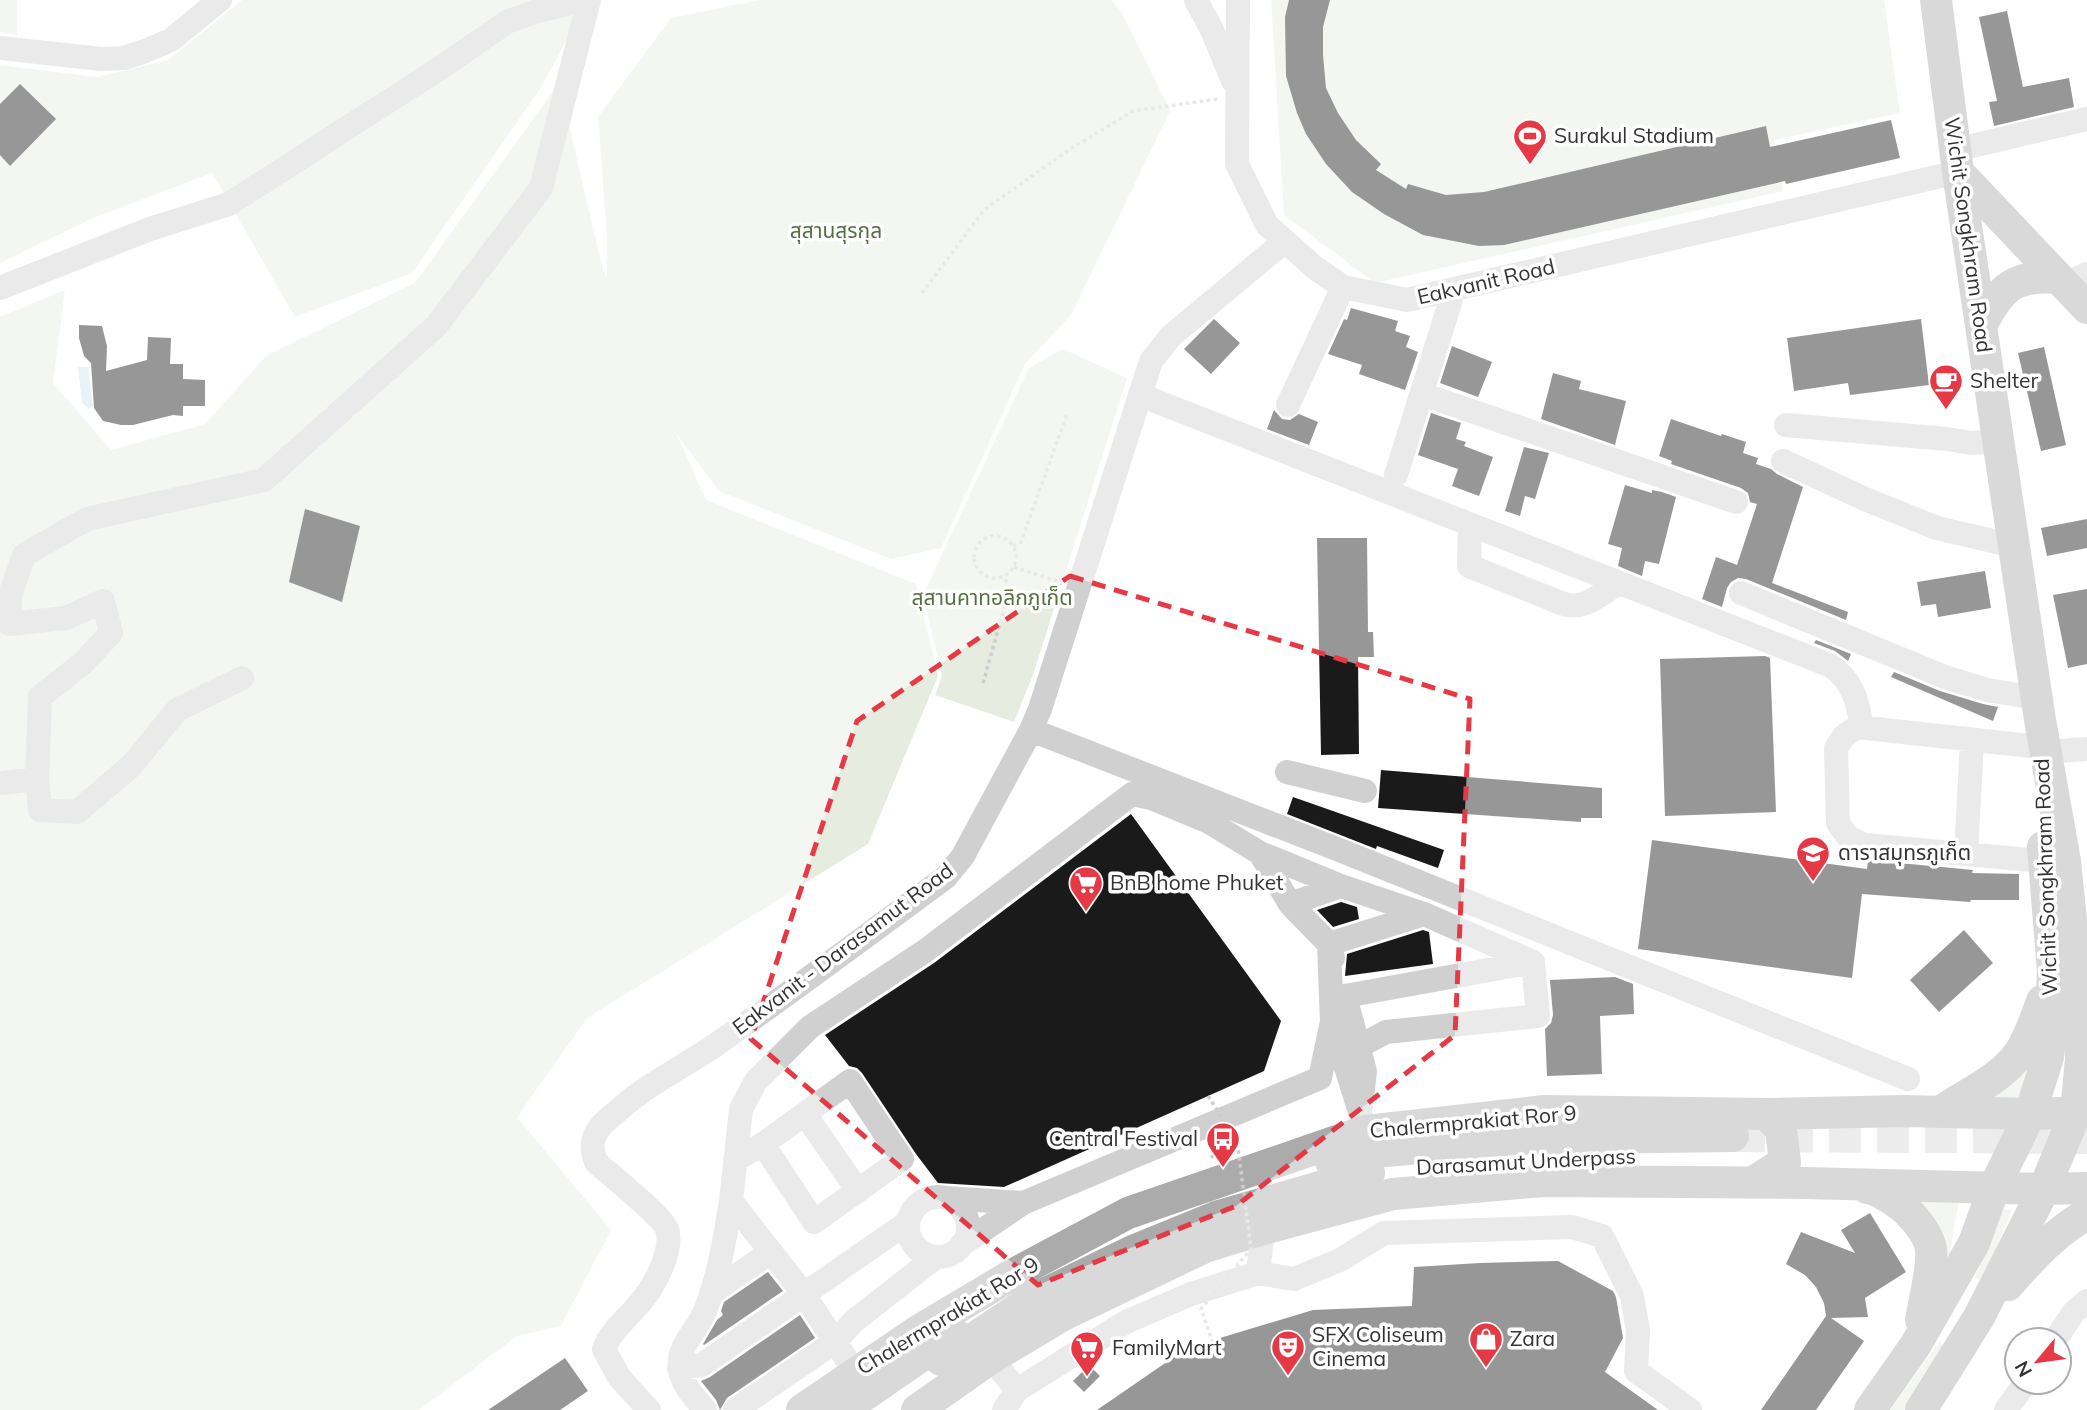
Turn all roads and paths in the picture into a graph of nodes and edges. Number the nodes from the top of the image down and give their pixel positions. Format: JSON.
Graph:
{"nodes":[{"id":1,"x":220,"y":0,"type":"edge"},
{"id":2,"x":583,"y":0,"type":"edge"},
{"id":3,"x":589,"y":0,"type":"edge"},
{"id":4,"x":1196,"y":0,"type":"edge"},
{"id":5,"x":1238,"y":0,"type":"edge"},
{"id":6,"x":1937,"y":0,"type":"edge"},
{"id":7,"x":1238,"y":27,"type":"junction"},
{"id":8,"x":1212,"y":30,"type":"junction"},
{"id":9,"x":0,"y":48,"type":"edge"},
{"id":10,"x":1237,"y":99,"type":"junction"},
{"id":11,"x":2087,"y":119,"type":"edge"},
{"id":12,"x":1956,"y":161,"type":"junction"},
{"id":13,"x":1285,"y":241,"type":"junction"},
{"id":14,"x":2070,"y":279,"type":"edge"},
{"id":15,"x":1343,"y":287,"type":"junction"},
{"id":16,"x":0,"y":288,"type":"edge"},
{"id":17,"x":1454,"y":290,"type":"junction"},
{"id":18,"x":922,"y":293,"type":"dead end"},
{"id":19,"x":2087,"y":308,"type":"edge"},
{"id":20,"x":1981,"y":326,"type":"junction"},
{"id":21,"x":1422,"y":394,"type":"junction"},
{"id":22,"x":1140,"y":396,"type":"junction"},
{"id":23,"x":1289,"y":405,"type":"dead end"},
{"id":24,"x":1067,"y":414,"type":"dead end"},
{"id":25,"x":1786,"y":425,"type":"dead end"},
{"id":26,"x":1998,"y":441,"type":"junction"},
{"id":27,"x":1783,"y":461,"type":"dead end"},
{"id":28,"x":1396,"y":475,"type":"dead end"},
{"id":29,"x":1736,"y":502,"type":"dead end"},
{"id":30,"x":1471,"y":526,"type":"junction"},
{"id":31,"x":2014,"y":545,"type":"junction"},
{"id":32,"x":1013,"y":546,"type":"junction"},
{"id":33,"x":1014,"y":567,"type":"junction"},
{"id":34,"x":1004,"y":578,"type":"junction"},
{"id":35,"x":1618,"y":583,"type":"junction"},
{"id":36,"x":1078,"y":589,"type":"junction"},
{"id":37,"x":1741,"y":593,"type":"dead end"},
{"id":38,"x":242,"y":678,"type":"dead end"},
{"id":39,"x":983,"y":683,"type":"dead end"},
{"id":40,"x":1857,"y":727,"type":"junction"},
{"id":41,"x":2041,"y":729,"type":"junction"},
{"id":42,"x":1031,"y":730,"type":"junction"},
{"id":43,"x":1972,"y":740,"type":"junction"},
{"id":44,"x":2087,"y":749,"type":"edge"},
{"id":45,"x":1287,"y":772,"type":"dead end"},
{"id":46,"x":37,"y":779,"type":"junction"},
{"id":47,"x":2,"y":783,"type":"dead end"},
{"id":48,"x":1364,"y":791,"type":"dead end"},
{"id":49,"x":1260,"y":853,"type":"junction"},
{"id":50,"x":1966,"y":854,"type":"junction"},
{"id":51,"x":2043,"y":861,"type":"junction"},
{"id":52,"x":1341,"y":886,"type":"junction"},
{"id":53,"x":1290,"y":904,"type":"junction"},
{"id":54,"x":2079,"y":910,"type":"edge"},
{"id":55,"x":1424,"y":914,"type":"junction"},
{"id":56,"x":1329,"y":944,"type":"junction"},
{"id":57,"x":1533,"y":962,"type":"junction"},
{"id":58,"x":2072,"y":976,"type":"edge"},
{"id":59,"x":1345,"y":996,"type":"junction"},
{"id":60,"x":1332,"y":1023,"type":"junction"},
{"id":61,"x":1358,"y":1047,"type":"junction"},
{"id":62,"x":1908,"y":1079,"type":"dead end"},
{"id":63,"x":1208,"y":1096,"type":"dead end"},
{"id":64,"x":1940,"y":1112,"type":"junction"},
{"id":65,"x":2082,"y":1112,"type":"edge"},
{"id":66,"x":805,"y":1114,"type":"junction"},
{"id":67,"x":1768,"y":1114,"type":"junction"},
{"id":68,"x":2030,"y":1114,"type":"junction"},
{"id":69,"x":1364,"y":1122,"type":"junction"},
{"id":70,"x":1237,"y":1140,"type":"junction"},
{"id":71,"x":763,"y":1144,"type":"junction"},
{"id":72,"x":735,"y":1160,"type":"junction"},
{"id":73,"x":1215,"y":1164,"type":"dead end"},
{"id":74,"x":1752,"y":1183,"type":"junction"},
{"id":75,"x":1804,"y":1183,"type":"junction"},
{"id":76,"x":1994,"y":1188,"type":"junction"},
{"id":77,"x":2087,"y":1188,"type":"edge"},
{"id":78,"x":2044,"y":1189,"type":"junction"},
{"id":79,"x":858,"y":1191,"type":"junction"},
{"id":80,"x":946,"y":1198,"type":"junction"},
{"id":81,"x":731,"y":1200,"type":"junction"},
{"id":82,"x":1023,"y":1203,"type":"junction"},
{"id":83,"x":2087,"y":1214,"type":"edge"},
{"id":84,"x":908,"y":1222,"type":"junction"},
{"id":85,"x":1263,"y":1228,"type":"junction"},
{"id":86,"x":961,"y":1245,"type":"junction"},
{"id":87,"x":771,"y":1252,"type":"junction"},
{"id":88,"x":936,"y":1257,"type":"junction"},
{"id":89,"x":1258,"y":1273,"type":"junction"},
{"id":90,"x":711,"y":1293,"type":"junction"},
{"id":91,"x":803,"y":1293,"type":"junction"},
{"id":92,"x":2087,"y":1301,"type":"edge"},
{"id":93,"x":1938,"y":1307,"type":"junction"},
{"id":94,"x":1976,"y":1322,"type":"junction"},
{"id":95,"x":2064,"y":1326,"type":"edge"},
{"id":96,"x":1212,"y":1340,"type":"dead end"},
{"id":97,"x":836,"y":1341,"type":"junction"},
{"id":98,"x":1915,"y":1346,"type":"junction"},
{"id":99,"x":991,"y":1358,"type":"junction"},
{"id":100,"x":679,"y":1368,"type":"junction"},
{"id":101,"x":855,"y":1372,"type":"junction"},
{"id":102,"x":1010,"y":1400,"type":"edge"},
{"id":103,"x":649,"y":1410,"type":"edge"},
{"id":104,"x":705,"y":1410,"type":"edge"},
{"id":105,"x":735,"y":1410,"type":"edge"},
{"id":106,"x":802,"y":1410,"type":"edge"},
{"id":107,"x":843,"y":1410,"type":"edge"},
{"id":108,"x":874,"y":1410,"type":"edge"},
{"id":109,"x":917,"y":1410,"type":"edge"},
{"id":110,"x":1690,"y":1410,"type":"edge"},
{"id":111,"x":1870,"y":1410,"type":"edge"},
{"id":112,"x":1921,"y":1410,"type":"edge"}],
"edges":[{"from":1,"to":9,"type":"street"},
{"from":2,"to":16,"type":"street"},
{"from":3,"to":46,"type":"street"},
{"from":4,"to":8,"type":"street","name":"Eakvanit Road"},
{"from":5,"to":7,"type":"street"},
{"from":6,"to":12,"type":"main road","name":"Wichit Songkhram Road"},
{"from":7,"to":8,"type":"street"},
{"from":7,"to":10,"type":"street"},
{"from":8,"to":10,"type":"street","name":"Eakvanit Road"},
{"from":10,"to":13,"type":"street","name":"Eakvanit Road"},
{"from":10,"to":18,"type":"path"},
{"from":11,"to":12,"type":"street","name":"Eakvanit Road"},
{"from":12,"to":14,"type":"main road"},
{"from":12,"to":17,"type":"street","name":"Eakvanit Road"},
{"from":12,"to":20,"type":"main road","name":"Wichit Songkhram Road"},
{"from":13,"to":15,"type":"street","name":"Eakvanit Road"},
{"from":13,"to":22,"type":"street","name":"Eakvanit - Darasamut Road"},
{"from":14,"to":19,"type":"main road"},
{"from":14,"to":20,"type":"main road"},
{"from":15,"to":17,"type":"street","name":"Eakvanit Road"},
{"from":15,"to":23,"type":"street"},
{"from":17,"to":21,"type":"street"},
{"from":20,"to":26,"type":"main road","name":"Wichit Songkhram Road"},
{"from":21,"to":28,"type":"street"},
{"from":21,"to":29,"type":"street"},
{"from":22,"to":30,"type":"street"},
{"from":22,"to":36,"type":"street","name":"Eakvanit - Darasamut Road"},
{"from":24,"to":32,"type":"path"},
{"from":25,"to":26,"type":"street"},
{"from":26,"to":31,"type":"main road","name":"Wichit Songkhram Road"},
{"from":27,"to":31,"type":"street"},
{"from":30,"to":35,"type":"street"},
{"from":30,"to":35,"type":"street"},
{"from":31,"to":41,"type":"main road","name":"Wichit Songkhram Road"},
{"from":32,"to":33,"type":"path"},
{"from":32,"to":34,"type":"path"},
{"from":33,"to":34,"type":"path"},
{"from":33,"to":36,"type":"path"},
{"from":34,"to":39,"type":"path"},
{"from":35,"to":40,"type":"street"},
{"from":36,"to":42,"type":"street","name":"Eakvanit - Darasamut Road"},
{"from":37,"to":41,"type":"street"},
{"from":38,"to":46,"type":"street"},
{"from":40,"to":43,"type":"street"},
{"from":40,"to":50,"type":"street"},
{"from":41,"to":43,"type":"street"},
{"from":41,"to":44,"type":"street"},
{"from":41,"to":51,"type":"main road","name":"Wichit Songkhram Road"},
{"from":41,"to":54,"type":"main road","name":"Wichit Songkhram Road"},
{"from":42,"to":62,"type":"street"},
{"from":42,"to":103,"type":"street","name":"Eakvanit - Darasamut Road"},
{"from":43,"to":50,"type":"street"},
{"from":45,"to":48,"type":"street"},
{"from":46,"to":47,"type":"street"},
{"from":49,"to":52,"type":"street"},
{"from":49,"to":53,"type":"street"},
{"from":49,"to":72,"type":"street"},
{"from":50,"to":51,"type":"street"},
{"from":51,"to":58,"type":"main road","name":"Wichit Songkhram Road"},
{"from":52,"to":53,"type":"street"},
{"from":52,"to":55,"type":"street"},
{"from":53,"to":56,"type":"street"},
{"from":54,"to":58,"type":"main road","name":"Wichit Songkhram Road"},
{"from":55,"to":56,"type":"street"},
{"from":55,"to":57,"type":"street"},
{"from":56,"to":59,"type":"street"},
{"from":56,"to":60,"type":"street"},
{"from":57,"to":59,"type":"street"},
{"from":57,"to":61,"type":"street"},
{"from":58,"to":64,"type":"main road"},
{"from":58,"to":65,"type":"main road","name":"Wichit Songkhram Road"},
{"from":58,"to":68,"type":"main road","name":"Wichit Songkhram Road"},
{"from":59,"to":61,"type":"street"},
{"from":60,"to":69,"type":"street"},
{"from":60,"to":82,"type":"street"},
{"from":61,"to":69,"type":"street"},
{"from":63,"to":70,"type":"path","bridge":true},
{"from":64,"to":67,"type":"main road","name":"Chalermprakiat Ror 9"},
{"from":64,"to":68,"type":"main road","name":"Chalermprakiat Ror 9"},
{"from":65,"to":68,"type":"main road","name":"Chalermprakiat Ror 9"},
{"from":65,"to":78,"type":"main road","name":"Wichit Songkhram Road"},
{"from":66,"to":71,"type":"street"},
{"from":66,"to":79,"type":"street"},
{"from":66,"to":79,"type":"street"},
{"from":67,"to":69,"type":"main road","name":"Chalermprakiat Ror 9"},
{"from":67,"to":74,"type":"main road"},
{"from":68,"to":76,"type":"main road","name":"Wichit Songkhram Road"},
{"from":69,"to":101,"type":"main road","name":"Chalermprakiat Ror 9"},
{"from":70,"to":73,"type":"path"},
{"from":70,"to":96,"type":"path","bridge":true},
{"from":71,"to":72,"type":"street"},
{"from":71,"to":79,"type":"street"},
{"from":72,"to":81,"type":"street"},
{"from":74,"to":75,"type":"main road"},
{"from":74,"to":85,"type":"main road"},
{"from":75,"to":76,"type":"main road"},
{"from":75,"to":98,"type":"main road"},
{"from":76,"to":78,"type":"main road"},
{"from":76,"to":93,"type":"main road","name":"Wichit Songkhram Road"},
{"from":77,"to":78,"type":"main road"},
{"from":78,"to":94,"type":"main road","name":"Wichit Songkhram Road"},
{"from":80,"to":82,"type":"street"},
{"from":80,"to":84,"type":"street"},
{"from":80,"to":86,"type":"street"},
{"from":81,"to":87,"type":"street"},
{"from":81,"to":90,"type":"street"},
{"from":82,"to":86,"type":"street"},
{"from":83,"to":94,"type":"main road"},
{"from":84,"to":88,"type":"street"},
{"from":84,"to":91,"type":"street"},
{"from":85,"to":89,"type":"street"},
{"from":85,"to":99,"type":"main road"},
{"from":86,"to":88,"type":"street"},
{"from":87,"to":90,"type":"street"},
{"from":87,"to":91,"type":"street"},
{"from":88,"to":97,"type":"street"},
{"from":89,"to":102,"type":"street"},
{"from":89,"to":110,"type":"street"},
{"from":90,"to":100,"type":"street"},
{"from":91,"to":97,"type":"street"},
{"from":91,"to":100,"type":"street"},
{"from":92,"to":95,"type":"street"},
{"from":93,"to":94,"type":"main road"},
{"from":93,"to":98,"type":"main road","name":"Wichit Songkhram Road"},
{"from":94,"to":112,"type":"main road","name":"Wichit Songkhram Road"},
{"from":97,"to":101,"type":"street"},
{"from":97,"to":105,"type":"street"},
{"from":98,"to":111,"type":"main road","name":"Wichit Songkhram Road"},
{"from":99,"to":102,"type":"street"},
{"from":99,"to":109,"type":"main road"},
{"from":100,"to":104,"type":"street"},
{"from":101,"to":106,"type":"main road","name":"Chalermprakiat Ror 9"},
{"from":107,"to":108,"type":"main road","name":"Darasamut Underpass"}]}
